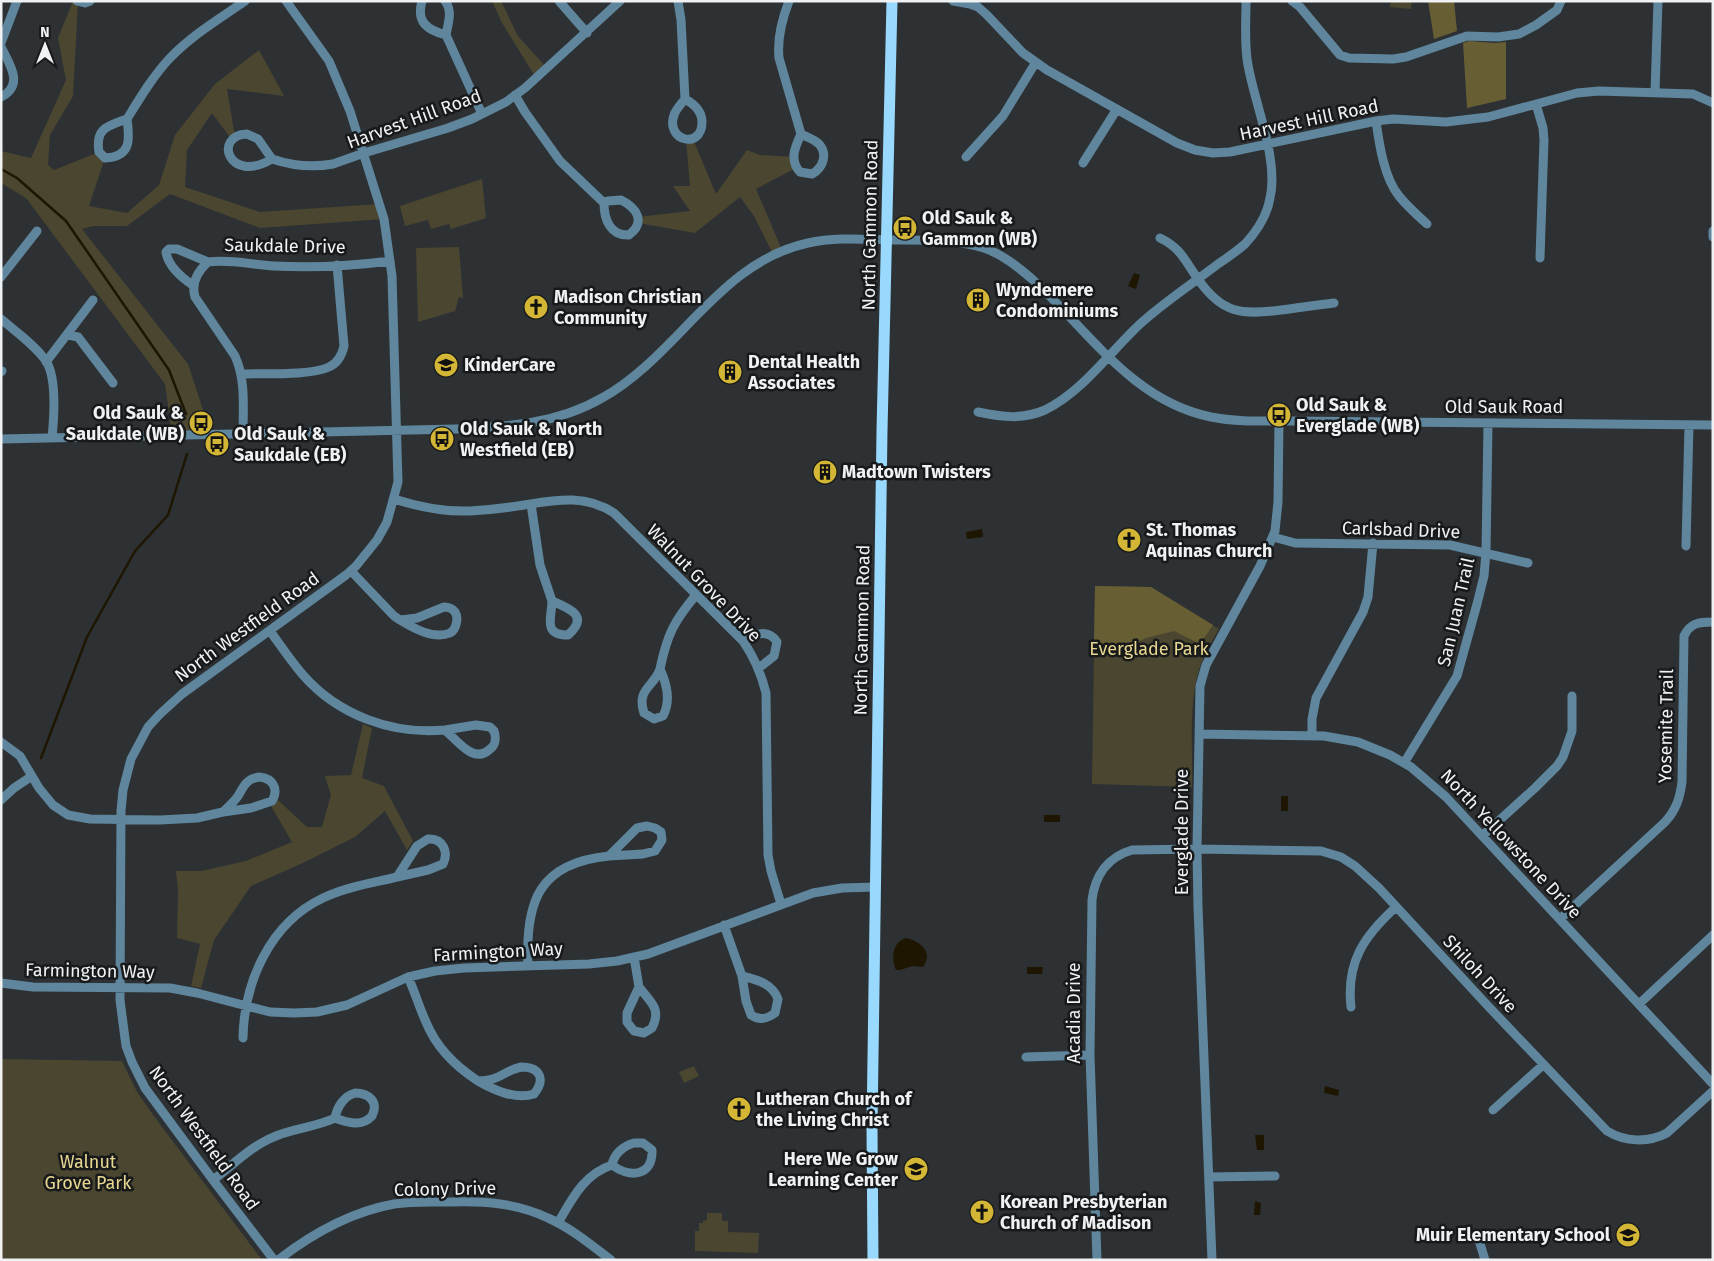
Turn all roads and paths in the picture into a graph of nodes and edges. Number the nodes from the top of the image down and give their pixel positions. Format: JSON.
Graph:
{"nodes":[{"id":1,"x":17,"y":1,"type":"edge"},
{"id":2,"x":77,"y":1,"type":"edge"},
{"id":3,"x":90,"y":1,"type":"edge"},
{"id":4,"x":245,"y":1,"type":"edge"},
{"id":5,"x":286,"y":1,"type":"edge"},
{"id":6,"x":422,"y":1,"type":"edge"},
{"id":7,"x":445,"y":1,"type":"edge"},
{"id":8,"x":559,"y":1,"type":"edge"},
{"id":9,"x":620,"y":1,"type":"edge"},
{"id":10,"x":678,"y":1,"type":"edge"},
{"id":11,"x":789,"y":1,"type":"edge"},
{"id":12,"x":892,"y":1,"type":"edge"},
{"id":13,"x":954,"y":1,"type":"edge"},
{"id":14,"x":1246,"y":1,"type":"edge"},
{"id":15,"x":1292,"y":1,"type":"edge"},
{"id":16,"x":1561,"y":1,"type":"edge"},
{"id":17,"x":1658,"y":1,"type":"edge"},
{"id":18,"x":587,"y":32,"type":"junction"},
{"id":19,"x":446,"y":35,"type":"junction"},
{"id":20,"x":1,"y":45,"type":"edge"},
{"id":21,"x":1036,"y":62,"type":"junction"},
{"id":22,"x":1655,"y":92,"type":"junction"},
{"id":23,"x":515,"y":95,"type":"junction"},
{"id":24,"x":1,"y":96,"type":"edge"},
{"id":25,"x":685,"y":99,"type":"dead end"},
{"id":26,"x":1713,"y":102,"type":"edge"},
{"id":27,"x":1536,"y":104,"type":"junction"},
{"id":28,"x":1117,"y":109,"type":"junction"},
{"id":29,"x":482,"y":114,"type":"junction"},
{"id":30,"x":127,"y":119,"type":"junction"},
{"id":31,"x":1376,"y":121,"type":"junction"},
{"id":32,"x":801,"y":134,"type":"dead end"},
{"id":33,"x":1267,"y":145,"type":"junction"},
{"id":34,"x":364,"y":153,"type":"junction"},
{"id":35,"x":966,"y":157,"type":"dead end"},
{"id":36,"x":272,"y":159,"type":"junction"},
{"id":37,"x":1083,"y":163,"type":"dead end"},
{"id":38,"x":604,"y":203,"type":"junction"},
{"id":39,"x":1427,"y":224,"type":"dead end"},
{"id":40,"x":36,"y":231,"type":"dead end"},
{"id":41,"x":1713,"y":231,"type":"edge"},
{"id":42,"x":1160,"y":238,"type":"dead end"},
{"id":43,"x":1713,"y":238,"type":"edge"},
{"id":44,"x":887,"y":240,"type":"junction"},
{"id":45,"x":1540,"y":258,"type":"dead end"},
{"id":46,"x":390,"y":261,"type":"junction"},
{"id":47,"x":208,"y":262,"type":"junction"},
{"id":48,"x":337,"y":266,"type":"junction"},
{"id":49,"x":1,"y":277,"type":"edge"},
{"id":50,"x":1198,"y":279,"type":"junction"},
{"id":51,"x":194,"y":286,"type":"junction"},
{"id":52,"x":93,"y":300,"type":"dead end"},
{"id":53,"x":1334,"y":303,"type":"dead end"},
{"id":54,"x":1,"y":319,"type":"edge"},
{"id":55,"x":68,"y":335,"type":"junction"},
{"id":56,"x":1108,"y":356,"type":"junction"},
{"id":57,"x":46,"y":362,"type":"junction"},
{"id":58,"x":242,"y":374,"type":"junction"},
{"id":59,"x":113,"y":383,"type":"dead end"},
{"id":60,"x":978,"y":412,"type":"dead end"},
{"id":61,"x":1279,"y":421,"type":"junction"},
{"id":62,"x":1488,"y":424,"type":"junction"},
{"id":63,"x":1713,"y":424,"type":"edge"},
{"id":64,"x":1688,"y":425,"type":"junction"},
{"id":65,"x":398,"y":431,"type":"junction"},
{"id":66,"x":243,"y":434,"type":"junction"},
{"id":67,"x":52,"y":438,"type":"junction"},
{"id":68,"x":1,"y":439,"type":"edge"},
{"id":69,"x":394,"y":499,"type":"junction"},
{"id":70,"x":531,"y":504,"type":"junction"},
{"id":71,"x":1273,"y":537,"type":"junction"},
{"id":72,"x":1373,"y":544,"type":"junction"},
{"id":73,"x":1686,"y":546,"type":"dead end"},
{"id":74,"x":1486,"y":552,"type":"junction"},
{"id":75,"x":1528,"y":563,"type":"dead end"},
{"id":76,"x":351,"y":571,"type":"junction"},
{"id":77,"x":696,"y":595,"type":"junction"},
{"id":78,"x":552,"y":601,"type":"dead end"},
{"id":79,"x":400,"y":620,"type":"junction"},
{"id":80,"x":1713,"y":622,"type":"edge"},
{"id":81,"x":270,"y":631,"type":"junction"},
{"id":82,"x":742,"y":641,"type":"junction"},
{"id":83,"x":758,"y":668,"type":"junction"},
{"id":84,"x":660,"y":669,"type":"junction"},
{"id":85,"x":1572,"y":696,"type":"dead end"},
{"id":86,"x":445,"y":730,"type":"junction"},
{"id":87,"x":1199,"y":734,"type":"junction"},
{"id":88,"x":1312,"y":736,"type":"junction"},
{"id":89,"x":1,"y":742,"type":"edge"},
{"id":90,"x":1404,"y":762,"type":"junction"},
{"id":91,"x":32,"y":776,"type":"junction"},
{"id":92,"x":1,"y":800,"type":"edge"},
{"id":93,"x":223,"y":812,"type":"junction"},
{"id":94,"x":121,"y":819,"type":"junction"},
{"id":95,"x":1482,"y":836,"type":"junction"},
{"id":96,"x":1197,"y":849,"type":"junction"},
{"id":97,"x":609,"y":856,"type":"junction"},
{"id":98,"x":397,"y":877,"type":"junction"},
{"id":99,"x":876,"y":887,"type":"junction"},
{"id":100,"x":782,"y":904,"type":"junction"},
{"id":101,"x":1396,"y":907,"type":"junction"},
{"id":102,"x":1560,"y":919,"type":"junction"},
{"id":103,"x":724,"y":925,"type":"junction"},
{"id":104,"x":1713,"y":935,"type":"edge"},
{"id":105,"x":634,"y":957,"type":"junction"},
{"id":106,"x":528,"y":966,"type":"junction"},
{"id":107,"x":742,"y":976,"type":"junction"},
{"id":108,"x":408,"y":977,"type":"junction"},
{"id":109,"x":1,"y":983,"type":"edge"},
{"id":110,"x":639,"y":987,"type":"junction"},
{"id":111,"x":120,"y":988,"type":"junction"},
{"id":112,"x":1638,"y":1004,"type":"junction"},
{"id":113,"x":246,"y":1006,"type":"junction"},
{"id":114,"x":1350,"y":1007,"type":"dead end"},
{"id":115,"x":243,"y":1038,"type":"dead end"},
{"id":116,"x":1090,"y":1055,"type":"junction"},
{"id":117,"x":1026,"y":1057,"type":"dead end"},
{"id":118,"x":1543,"y":1065,"type":"junction"},
{"id":119,"x":478,"y":1080,"type":"junction"},
{"id":120,"x":1713,"y":1084,"type":"edge"},
{"id":121,"x":1713,"y":1091,"type":"edge"},
{"id":122,"x":1493,"y":1110,"type":"dead end"},
{"id":123,"x":335,"y":1118,"type":"junction"},
{"id":124,"x":612,"y":1165,"type":"junction"},
{"id":125,"x":1208,"y":1176,"type":"junction"},
{"id":126,"x":1275,"y":1176,"type":"dead end"},
{"id":127,"x":212,"y":1180,"type":"junction"},
{"id":128,"x":558,"y":1223,"type":"junction"},
{"id":129,"x":1478,"y":1237,"type":"dead end"},
{"id":130,"x":274,"y":1260,"type":"edge"},
{"id":131,"x":278,"y":1260,"type":"edge"},
{"id":132,"x":612,"y":1260,"type":"edge"},
{"id":133,"x":873,"y":1260,"type":"edge"},
{"id":134,"x":1097,"y":1260,"type":"edge"},
{"id":135,"x":1212,"y":1260,"type":"edge"},
{"id":136,"x":1484,"y":1260,"type":"edge"}],
"edges":[{"from":1,"to":20,"type":"street"},
{"from":2,"to":3,"type":"street"},
{"from":4,"to":30,"type":"street"},
{"from":5,"to":34,"type":"street","name":"North Westfield Road"},
{"from":6,"to":19,"type":"street"},
{"from":7,"to":19,"type":"street"},
{"from":8,"to":18,"type":"street"},
{"from":9,"to":18,"type":"street","name":"Harvest Hill Road"},
{"from":10,"to":25,"type":"street"},
{"from":11,"to":32,"type":"street"},
{"from":12,"to":44,"type":"main road","name":"North Gammon Road"},
{"from":13,"to":21,"type":"street","name":"Harvest Hill Road"},
{"from":14,"to":33,"type":"street"},
{"from":15,"to":16,"type":"street"},
{"from":17,"to":22,"type":"street"},
{"from":18,"to":23,"type":"street","name":"Harvest Hill Road"},
{"from":19,"to":29,"type":"street"},
{"from":20,"to":24,"type":"street"},
{"from":21,"to":28,"type":"street","name":"Harvest Hill Road"},
{"from":21,"to":35,"type":"street"},
{"from":22,"to":26,"type":"street","name":"Harvest Hill Road"},
{"from":22,"to":27,"type":"street","name":"Harvest Hill Road"},
{"from":23,"to":29,"type":"street","name":"Harvest Hill Road"},
{"from":23,"to":38,"type":"street"},
{"from":27,"to":31,"type":"street","name":"Harvest Hill Road"},
{"from":27,"to":45,"type":"street"},
{"from":28,"to":33,"type":"street","name":"Harvest Hill Road"},
{"from":28,"to":37,"type":"street"},
{"from":29,"to":34,"type":"street","name":"Harvest Hill Road"},
{"from":30,"to":30,"type":"street"},
{"from":31,"to":33,"type":"street","name":"Harvest Hill Road"},
{"from":31,"to":39,"type":"street"},
{"from":33,"to":50,"type":"street"},
{"from":34,"to":36,"type":"street","name":"Harvest Hill Road"},
{"from":34,"to":46,"type":"street","name":"North Westfield Road"},
{"from":36,"to":36,"type":"street"},
{"from":38,"to":38,"type":"street"},
{"from":40,"to":49,"type":"street"},
{"from":41,"to":43,"type":"street"},
{"from":42,"to":50,"type":"street"},
{"from":44,"to":56,"type":"street","name":"Old Sauk Road"},
{"from":44,"to":65,"type":"street","name":"Old Sauk Road"},
{"from":44,"to":99,"type":"main road","name":"North Gammon Road"},
{"from":46,"to":48,"type":"street","name":"Saukdale Drive"},
{"from":46,"to":65,"type":"street","name":"North Westfield Road"},
{"from":47,"to":48,"type":"street","name":"Saukdale Drive"},
{"from":47,"to":51,"type":"street"},
{"from":47,"to":51,"type":"street"},
{"from":48,"to":58,"type":"street"},
{"from":50,"to":53,"type":"street"},
{"from":50,"to":56,"type":"street"},
{"from":51,"to":58,"type":"street"},
{"from":52,"to":55,"type":"street"},
{"from":54,"to":57,"type":"street"},
{"from":55,"to":57,"type":"street"},
{"from":55,"to":59,"type":"street"},
{"from":56,"to":60,"type":"street"},
{"from":56,"to":61,"type":"street","name":"Old Sauk Road"},
{"from":57,"to":67,"type":"street"},
{"from":58,"to":66,"type":"street"},
{"from":61,"to":62,"type":"street","name":"Old Sauk Road"},
{"from":61,"to":71,"type":"street","name":"Everglade Drive"},
{"from":62,"to":64,"type":"street","name":"Old Sauk Road"},
{"from":62,"to":74,"type":"street","name":"San Juan Trail"},
{"from":63,"to":64,"type":"street","name":"Old Sauk Road"},
{"from":64,"to":73,"type":"street"},
{"from":65,"to":66,"type":"street","name":"Old Sauk Road"},
{"from":65,"to":69,"type":"street","name":"North Westfield Road"},
{"from":66,"to":67,"type":"street","name":"Old Sauk Road"},
{"from":67,"to":68,"type":"street","name":"Old Sauk Road"},
{"from":69,"to":70,"type":"street","name":"Walnut Grove Drive"},
{"from":69,"to":76,"type":"street","name":"North Westfield Road"},
{"from":70,"to":77,"type":"street","name":"Walnut Grove Drive"},
{"from":70,"to":78,"type":"street"},
{"from":71,"to":72,"type":"street","name":"Carlsbad Drive"},
{"from":71,"to":87,"type":"street","name":"Everglade Drive"},
{"from":72,"to":74,"type":"street","name":"Carlsbad Drive"},
{"from":72,"to":88,"type":"street"},
{"from":74,"to":75,"type":"street","name":"Carlsbad Drive"},
{"from":74,"to":90,"type":"street","name":"San Juan Trail"},
{"from":76,"to":79,"type":"street"},
{"from":76,"to":81,"type":"street","name":"North Westfield Road"},
{"from":77,"to":82,"type":"street","name":"Walnut Grove Drive"},
{"from":77,"to":84,"type":"street"},
{"from":79,"to":79,"type":"street"},
{"from":80,"to":102,"type":"street","name":"Yosemite Trail"},
{"from":81,"to":86,"type":"street"},
{"from":81,"to":94,"type":"street","name":"North Westfield Road"},
{"from":82,"to":83,"type":"street","name":"Walnut Grove Drive"},
{"from":82,"to":83,"type":"street"},
{"from":83,"to":100,"type":"street","name":"Walnut Grove Drive"},
{"from":84,"to":84,"type":"street"},
{"from":85,"to":95,"type":"street"},
{"from":86,"to":86,"type":"street"},
{"from":87,"to":88,"type":"street","name":"North Yellowstone Drive"},
{"from":87,"to":96,"type":"street","name":"Everglade Drive"},
{"from":88,"to":90,"type":"street","name":"North Yellowstone Drive"},
{"from":89,"to":91,"type":"street"},
{"from":90,"to":95,"type":"street","name":"North Yellowstone Drive"},
{"from":91,"to":92,"type":"street"},
{"from":91,"to":94,"type":"street"},
{"from":93,"to":93,"type":"street"},
{"from":93,"to":94,"type":"street"},
{"from":94,"to":111,"type":"street","name":"North Westfield Road"},
{"from":95,"to":102,"type":"street","name":"North Yellowstone Drive"},
{"from":96,"to":101,"type":"street","name":"Shiloh Drive"},
{"from":96,"to":116,"type":"street","name":"Acadia Drive"},
{"from":96,"to":125,"type":"street","name":"Everglade Drive"},
{"from":97,"to":97,"type":"street"},
{"from":97,"to":106,"type":"street"},
{"from":98,"to":98,"type":"street"},
{"from":98,"to":113,"type":"street"},
{"from":99,"to":100,"type":"street","name":"Farmington Way"},
{"from":99,"to":133,"type":"main road","name":"North Gammon Road"},
{"from":100,"to":103,"type":"street","name":"Farmington Way"},
{"from":101,"to":114,"type":"street"},
{"from":101,"to":118,"type":"street","name":"Shiloh Drive"},
{"from":102,"to":112,"type":"street","name":"North Yellowstone Drive"},
{"from":103,"to":105,"type":"street","name":"Farmington Way"},
{"from":103,"to":107,"type":"street"},
{"from":104,"to":112,"type":"street"},
{"from":105,"to":106,"type":"street","name":"Farmington Way"},
{"from":105,"to":110,"type":"street"},
{"from":106,"to":108,"type":"street","name":"Farmington Way"},
{"from":107,"to":107,"type":"street"},
{"from":108,"to":113,"type":"street","name":"Farmington Way"},
{"from":108,"to":119,"type":"street"},
{"from":109,"to":111,"type":"street","name":"Farmington Way"},
{"from":110,"to":110,"type":"street"},
{"from":111,"to":113,"type":"street","name":"Farmington Way"},
{"from":111,"to":127,"type":"street","name":"North Westfield Road"},
{"from":112,"to":120,"type":"street","name":"North Yellowstone Drive"},
{"from":113,"to":115,"type":"street"},
{"from":116,"to":117,"type":"street"},
{"from":116,"to":134,"type":"street","name":"Acadia Drive"},
{"from":118,"to":121,"type":"street","name":"Shiloh Drive"},
{"from":118,"to":122,"type":"street"},
{"from":119,"to":119,"type":"street"},
{"from":123,"to":123,"type":"street"},
{"from":123,"to":127,"type":"street"},
{"from":124,"to":124,"type":"street"},
{"from":124,"to":128,"type":"street"},
{"from":125,"to":126,"type":"street"},
{"from":125,"to":135,"type":"street","name":"Everglade Drive"},
{"from":127,"to":130,"type":"street","name":"North Westfield Road"},
{"from":128,"to":131,"type":"street","name":"Colony Drive"},
{"from":128,"to":132,"type":"street","name":"Colony Drive"},
{"from":129,"to":136,"type":"street"}]}
